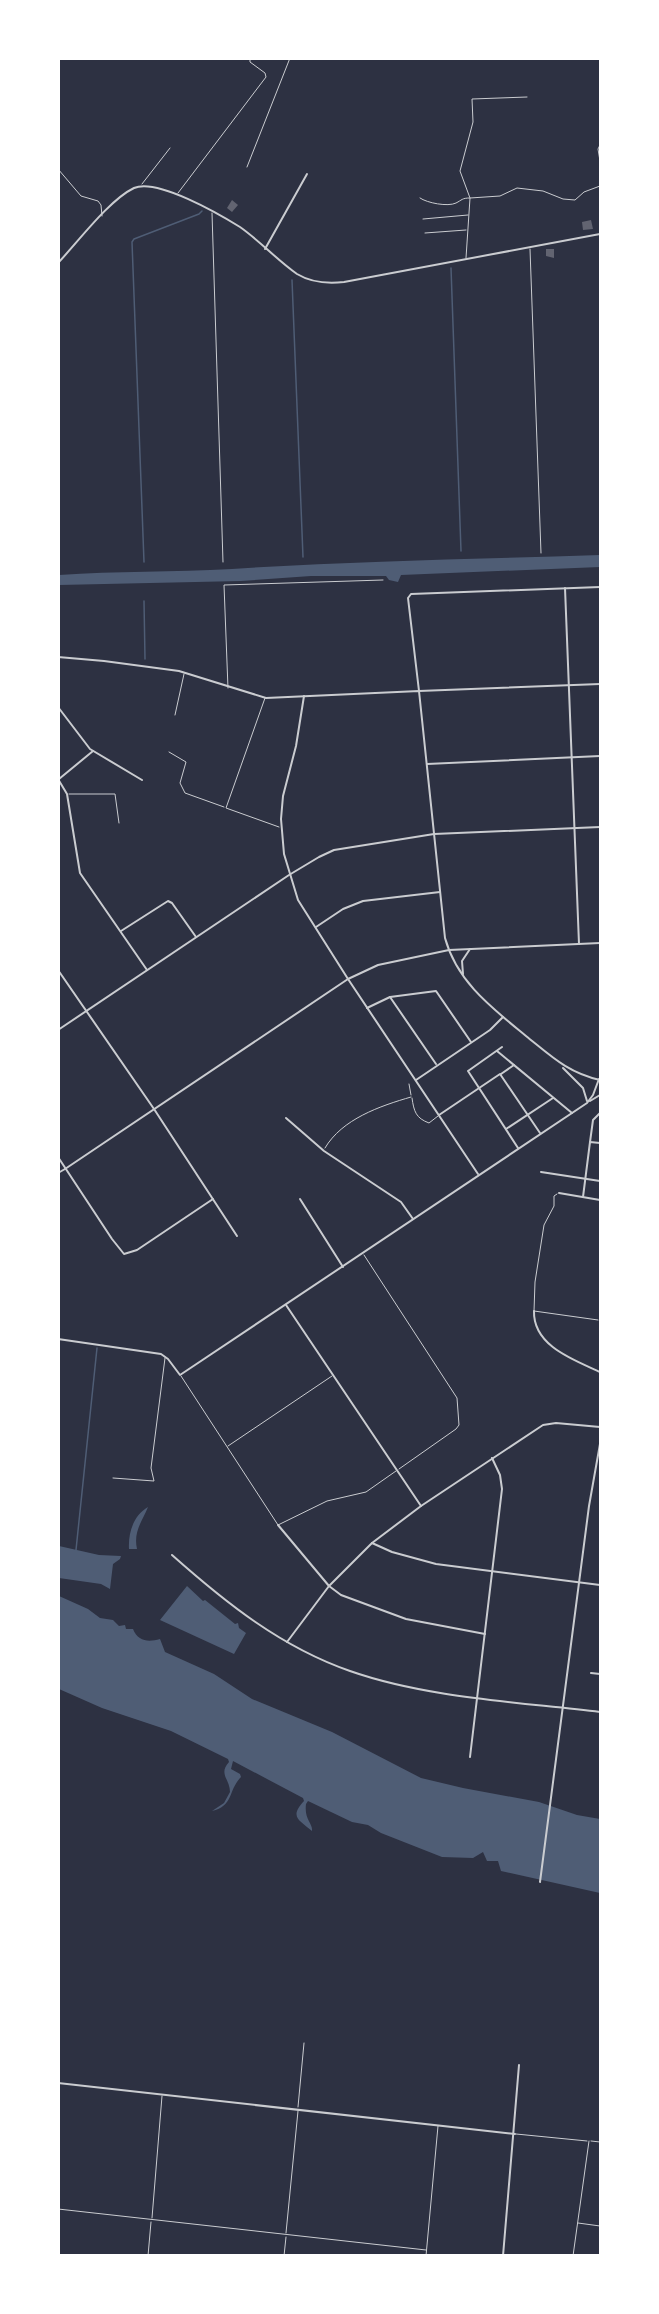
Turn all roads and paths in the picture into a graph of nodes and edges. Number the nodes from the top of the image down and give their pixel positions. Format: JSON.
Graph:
{"nodes":[{"id":1,"x":250,"y":58,"type":"edge"},
{"id":2,"x":290,"y":58,"type":"edge"},
{"id":3,"x":527,"y":97,"type":"dead end"},
{"id":4,"x":600,"y":145,"type":"edge"},
{"id":5,"x":170,"y":148,"type":"dead end"},
{"id":6,"x":600,"y":161,"type":"edge"},
{"id":7,"x":247,"y":167,"type":"dead end"},
{"id":8,"x":58,"y":169,"type":"edge"},
{"id":9,"x":307,"y":174,"type":"dead end"},
{"id":10,"x":142,"y":186,"type":"junction"},
{"id":11,"x":600,"y":186,"type":"edge"},
{"id":12,"x":177,"y":194,"type":"junction"},
{"id":13,"x":420,"y":198,"type":"dead end"},
{"id":14,"x":470,"y":198,"type":"junction"},
{"id":15,"x":212,"y":213,"type":"junction"},
{"id":16,"x":470,"y":215,"type":"junction"},
{"id":17,"x":102,"y":216,"type":"junction"},
{"id":18,"x":423,"y":219,"type":"dead end"},
{"id":19,"x":468,"y":230,"type":"junction"},
{"id":20,"x":425,"y":233,"type":"dead end"},
{"id":21,"x":600,"y":234,"type":"edge"},
{"id":22,"x":530,"y":248,"type":"junction"},
{"id":23,"x":265,"y":249,"type":"junction"},
{"id":24,"x":465,"y":260,"type":"junction"},
{"id":25,"x":58,"y":263,"type":"edge"},
{"id":26,"x":541,"y":553,"type":"dead end"},
{"id":27,"x":224,"y":562,"type":"dead end"},
{"id":28,"x":383,"y":580,"type":"dead end"},
{"id":29,"x":600,"y":587,"type":"edge"},
{"id":30,"x":565,"y":588,"type":"junction"},
{"id":31,"x":58,"y":657,"type":"edge"},
{"id":32,"x":185,"y":672,"type":"junction"},
{"id":33,"x":600,"y":684,"type":"edge"},
{"id":34,"x":569,"y":686,"type":"junction"},
{"id":35,"x":228,"y":688,"type":"junction"},
{"id":36,"x":419,"y":692,"type":"junction"},
{"id":37,"x":304,"y":696,"type":"junction"},
{"id":38,"x":266,"y":698,"type":"junction"},
{"id":39,"x":58,"y":707,"type":"edge"},
{"id":40,"x":175,"y":715,"type":"dead end"},
{"id":41,"x":93,"y":751,"type":"junction"},
{"id":42,"x":169,"y":752,"type":"dead end"},
{"id":43,"x":600,"y":756,"type":"edge"},
{"id":44,"x":572,"y":758,"type":"junction"},
{"id":45,"x":427,"y":764,"type":"junction"},
{"id":46,"x":59,"y":779,"type":"edge"},
{"id":47,"x":142,"y":780,"type":"dead end"},
{"id":48,"x":67,"y":794,"type":"junction"},
{"id":49,"x":226,"y":808,"type":"junction"},
{"id":50,"x":119,"y":823,"type":"dead end"},
{"id":51,"x":600,"y":827,"type":"edge"},
{"id":52,"x":281,"y":828,"type":"junction"},
{"id":53,"x":574,"y":828,"type":"junction"},
{"id":54,"x":434,"y":834,"type":"junction"},
{"id":55,"x":290,"y":875,"type":"junction"},
{"id":56,"x":440,"y":892,"type":"junction"},
{"id":57,"x":314,"y":928,"type":"junction"},
{"id":58,"x":120,"y":931,"type":"junction"},
{"id":59,"x":196,"y":937,"type":"junction"},
{"id":60,"x":600,"y":943,"type":"edge"},
{"id":61,"x":579,"y":944,"type":"junction"},
{"id":62,"x":470,"y":949,"type":"junction"},
{"id":63,"x":449,"y":950,"type":"junction"},
{"id":64,"x":58,"y":970,"type":"edge"},
{"id":65,"x":147,"y":970,"type":"junction"},
{"id":66,"x":464,"y":977,"type":"junction"},
{"id":67,"x":348,"y":979,"type":"junction"},
{"id":68,"x":390,"y":997,"type":"junction"},
{"id":69,"x":367,"y":1008,"type":"junction"},
{"id":70,"x":86,"y":1011,"type":"junction"},
{"id":71,"x":503,"y":1017,"type":"junction"},
{"id":72,"x":58,"y":1030,"type":"edge"},
{"id":73,"x":471,"y":1042,"type":"junction"},
{"id":74,"x":502,"y":1047,"type":"dead end"},
{"id":75,"x":496,"y":1051,"type":"junction"},
{"id":76,"x":554,"y":1059,"type":"junction"},
{"id":77,"x":514,"y":1065,"type":"junction"},
{"id":78,"x":436,"y":1066,"type":"junction"},
{"id":79,"x":500,"y":1074,"type":"junction"},
{"id":80,"x":600,"y":1079,"type":"edge"},
{"id":81,"x":416,"y":1080,"type":"junction"},
{"id":82,"x":409,"y":1084,"type":"dead end"},
{"id":83,"x":479,"y":1089,"type":"junction"},
{"id":84,"x":600,"y":1095,"type":"edge"},
{"id":85,"x":411,"y":1097,"type":"junction"},
{"id":86,"x":553,"y":1098,"type":"junction"},
{"id":87,"x":587,"y":1103,"type":"junction"},
{"id":88,"x":154,"y":1109,"type":"junction"},
{"id":89,"x":572,"y":1113,"type":"junction"},
{"id":90,"x":600,"y":1113,"type":"edge"},
{"id":91,"x":440,"y":1115,"type":"junction"},
{"id":92,"x":528,"y":1115,"type":"junction"},
{"id":93,"x":286,"y":1118,"type":"dead end"},
{"id":94,"x":506,"y":1129,"type":"junction"},
{"id":95,"x":540,"y":1133,"type":"junction"},
{"id":96,"x":590,"y":1142,"type":"junction"},
{"id":97,"x":600,"y":1143,"type":"edge"},
{"id":98,"x":518,"y":1148,"type":"junction"},
{"id":99,"x":324,"y":1151,"type":"junction"},
{"id":100,"x":58,"y":1157,"type":"edge"},
{"id":101,"x":65,"y":1169,"type":"junction"},
{"id":102,"x":541,"y":1172,"type":"dead end"},
{"id":103,"x":58,"y":1173,"type":"edge"},
{"id":104,"x":478,"y":1174,"type":"junction"},
{"id":105,"x":586,"y":1179,"type":"junction"},
{"id":106,"x":600,"y":1181,"type":"edge"},
{"id":107,"x":559,"y":1193,"type":"joint"},
{"id":108,"x":583,"y":1197,"type":"junction"},
{"id":109,"x":213,"y":1199,"type":"junction"},
{"id":110,"x":300,"y":1199,"type":"dead end"},
{"id":111,"x":600,"y":1200,"type":"edge"},
{"id":112,"x":413,"y":1219,"type":"junction"},
{"id":113,"x":237,"y":1236,"type":"dead end"},
{"id":114,"x":363,"y":1254,"type":"junction"},
{"id":115,"x":343,"y":1267,"type":"junction"},
{"id":116,"x":286,"y":1305,"type":"junction"},
{"id":117,"x":534,"y":1311,"type":"junction"},
{"id":118,"x":598,"y":1320,"type":"dead end"},
{"id":119,"x":58,"y":1339,"type":"edge"},
{"id":120,"x":165,"y":1356,"type":"junction"},
{"id":121,"x":600,"y":1372,"type":"edge"},
{"id":122,"x":180,"y":1375,"type":"junction"},
{"id":123,"x":332,"y":1376,"type":"junction"},
{"id":124,"x":600,"y":1427,"type":"edge"},
{"id":125,"x":600,"y":1444,"type":"edge"},
{"id":126,"x":227,"y":1447,"type":"junction"},
{"id":127,"x":492,"y":1458,"type":"junction"},
{"id":128,"x":396,"y":1471,"type":"junction"},
{"id":129,"x":113,"y":1478,"type":"dead end"},
{"id":130,"x":422,"y":1506,"type":"junction"},
{"id":131,"x":278,"y":1525,"type":"junction"},
{"id":132,"x":372,"y":1543,"type":"junction"},
{"id":133,"x":172,"y":1555,"type":"dead end"},
{"id":134,"x":493,"y":1571,"type":"junction"},
{"id":135,"x":580,"y":1582,"type":"junction"},
{"id":136,"x":600,"y":1585,"type":"edge"},
{"id":137,"x":329,"y":1586,"type":"junction"},
{"id":138,"x":485,"y":1634,"type":"junction"},
{"id":139,"x":286,"y":1642,"type":"junction"},
{"id":140,"x":591,"y":1673,"type":"dead end"},
{"id":141,"x":600,"y":1674,"type":"edge"},
{"id":142,"x":477,"y":1697,"type":"junction"},
{"id":143,"x":563,"y":1707,"type":"junction"},
{"id":144,"x":600,"y":1712,"type":"edge"},
{"id":145,"x":470,"y":1757,"type":"dead end"},
{"id":146,"x":540,"y":1882,"type":"dead end"},
{"id":147,"x":304,"y":2043,"type":"dead end"},
{"id":148,"x":519,"y":2065,"type":"dead end"},
{"id":149,"x":58,"y":2083,"type":"edge"},
{"id":150,"x":162,"y":2094,"type":"junction"},
{"id":151,"x":298,"y":2110,"type":"junction"},
{"id":152,"x":438,"y":2126,"type":"junction"},
{"id":153,"x":515,"y":2134,"type":"junction"},
{"id":154,"x":589,"y":2141,"type":"junction"},
{"id":155,"x":600,"y":2142,"type":"edge"},
{"id":156,"x":58,"y":2209,"type":"edge"},
{"id":157,"x":151,"y":2220,"type":"junction"},
{"id":158,"x":576,"y":2223,"type":"junction"},
{"id":159,"x":600,"y":2226,"type":"edge"},
{"id":160,"x":286,"y":2235,"type":"junction"},
{"id":161,"x":426,"y":2250,"type":"junction"},
{"id":162,"x":148,"y":2256,"type":"edge"},
{"id":163,"x":284,"y":2256,"type":"edge"},
{"id":164,"x":426,"y":2256,"type":"edge"},
{"id":165,"x":503,"y":2256,"type":"edge"},
{"id":166,"x":573,"y":2256,"type":"edge"}],
"edges":[{"from":1,"to":12,"type":"lane"},
{"from":2,"to":7,"type":"lane"},
{"from":3,"to":14,"type":"lane"},
{"from":4,"to":6,"type":"lane"},
{"from":5,"to":10,"type":"lane"},
{"from":8,"to":17,"type":"lane"},
{"from":9,"to":23,"type":"street"},
{"from":10,"to":12,"type":"street"},
{"from":10,"to":17,"type":"street"},
{"from":11,"to":14,"type":"lane"},
{"from":12,"to":15,"type":"street"},
{"from":13,"to":14,"type":"lane"},
{"from":14,"to":16,"type":"lane"},
{"from":15,"to":23,"type":"street"},
{"from":15,"to":27,"type":"lane"},
{"from":16,"to":18,"type":"lane"},
{"from":16,"to":19,"type":"lane"},
{"from":17,"to":25,"type":"street"},
{"from":19,"to":20,"type":"lane"},
{"from":19,"to":24,"type":"lane"},
{"from":21,"to":22,"type":"street"},
{"from":22,"to":24,"type":"street"},
{"from":22,"to":26,"type":"lane"},
{"from":23,"to":24,"type":"street"},
{"from":28,"to":35,"type":"lane"},
{"from":29,"to":30,"type":"street"},
{"from":30,"to":34,"type":"street"},
{"from":30,"to":36,"type":"street"},
{"from":31,"to":32,"type":"street"},
{"from":32,"to":35,"type":"street"},
{"from":32,"to":40,"type":"lane"},
{"from":33,"to":34,"type":"street"},
{"from":34,"to":36,"type":"street"},
{"from":34,"to":44,"type":"street"},
{"from":35,"to":38,"type":"street"},
{"from":36,"to":37,"type":"street"},
{"from":36,"to":45,"type":"street"},
{"from":37,"to":38,"type":"street"},
{"from":37,"to":52,"type":"street"},
{"from":38,"to":49,"type":"lane"},
{"from":39,"to":41,"type":"street"},
{"from":41,"to":46,"type":"street"},
{"from":41,"to":47,"type":"street"},
{"from":42,"to":49,"type":"lane"},
{"from":43,"to":44,"type":"street"},
{"from":44,"to":45,"type":"street"},
{"from":44,"to":53,"type":"street"},
{"from":45,"to":54,"type":"street"},
{"from":46,"to":48,"type":"street"},
{"from":48,"to":50,"type":"lane"},
{"from":48,"to":58,"type":"street"},
{"from":49,"to":52,"type":"lane"},
{"from":51,"to":53,"type":"street"},
{"from":52,"to":55,"type":"street"},
{"from":53,"to":54,"type":"street"},
{"from":53,"to":61,"type":"street"},
{"from":54,"to":55,"type":"street"},
{"from":54,"to":56,"type":"street"},
{"from":55,"to":57,"type":"street"},
{"from":55,"to":59,"type":"street"},
{"from":56,"to":57,"type":"street"},
{"from":56,"to":63,"type":"street"},
{"from":57,"to":67,"type":"street"},
{"from":58,"to":59,"type":"street"},
{"from":58,"to":65,"type":"street"},
{"from":59,"to":65,"type":"street"},
{"from":60,"to":61,"type":"street"},
{"from":61,"to":62,"type":"street"},
{"from":62,"to":63,"type":"street"},
{"from":62,"to":66,"type":"street"},
{"from":63,"to":66,"type":"street"},
{"from":63,"to":67,"type":"street"},
{"from":64,"to":70,"type":"street"},
{"from":65,"to":70,"type":"street"},
{"from":66,"to":71,"type":"street"},
{"from":67,"to":69,"type":"street"},
{"from":67,"to":88,"type":"street"},
{"from":68,"to":69,"type":"street"},
{"from":68,"to":73,"type":"street"},
{"from":68,"to":78,"type":"street"},
{"from":69,"to":81,"type":"street"},
{"from":70,"to":72,"type":"street"},
{"from":70,"to":88,"type":"street"},
{"from":71,"to":73,"type":"street"},
{"from":71,"to":76,"type":"street"},
{"from":73,"to":78,"type":"street"},
{"from":74,"to":75,"type":"street"},
{"from":75,"to":77,"type":"street"},
{"from":75,"to":83,"type":"street"},
{"from":76,"to":80,"type":"street"},
{"from":76,"to":87,"type":"street"},
{"from":77,"to":79,"type":"street"},
{"from":77,"to":86,"type":"street"},
{"from":78,"to":81,"type":"street"},
{"from":79,"to":83,"type":"street"},
{"from":79,"to":92,"type":"street"},
{"from":80,"to":87,"type":"street"},
{"from":81,"to":91,"type":"street"},
{"from":82,"to":85,"type":"lane"},
{"from":83,"to":91,"type":"street"},
{"from":83,"to":94,"type":"street"},
{"from":84,"to":87,"type":"street"},
{"from":85,"to":91,"type":"lane"},
{"from":85,"to":99,"type":"lane"},
{"from":86,"to":89,"type":"street"},
{"from":86,"to":92,"type":"street"},
{"from":87,"to":89,"type":"street"},
{"from":88,"to":101,"type":"street"},
{"from":88,"to":109,"type":"street"},
{"from":89,"to":95,"type":"street"},
{"from":90,"to":96,"type":"street"},
{"from":91,"to":104,"type":"street"},
{"from":92,"to":94,"type":"street"},
{"from":92,"to":95,"type":"street"},
{"from":93,"to":99,"type":"street"},
{"from":94,"to":98,"type":"street"},
{"from":95,"to":98,"type":"street"},
{"from":96,"to":97,"type":"street"},
{"from":96,"to":105,"type":"street"},
{"from":98,"to":104,"type":"street"},
{"from":99,"to":112,"type":"street"},
{"from":100,"to":101,"type":"street"},
{"from":101,"to":103,"type":"street"},
{"from":101,"to":109,"type":"street"},
{"from":102,"to":105,"type":"street"},
{"from":104,"to":112,"type":"street"},
{"from":105,"to":106,"type":"street"},
{"from":105,"to":108,"type":"street"},
{"from":107,"to":108,"type":"street"},
{"from":107,"to":117,"type":"lane"},
{"from":108,"to":111,"type":"street"},
{"from":109,"to":113,"type":"street"},
{"from":110,"to":115,"type":"street"},
{"from":112,"to":114,"type":"street"},
{"from":114,"to":115,"type":"street"},
{"from":114,"to":128,"type":"lane"},
{"from":115,"to":116,"type":"street"},
{"from":116,"to":122,"type":"street"},
{"from":116,"to":123,"type":"street"},
{"from":117,"to":118,"type":"lane"},
{"from":117,"to":121,"type":"street"},
{"from":119,"to":120,"type":"street"},
{"from":120,"to":122,"type":"street"},
{"from":120,"to":129,"type":"lane"},
{"from":122,"to":126,"type":"lane"},
{"from":123,"to":126,"type":"lane"},
{"from":123,"to":128,"type":"street"},
{"from":124,"to":127,"type":"street"},
{"from":125,"to":135,"type":"street"},
{"from":126,"to":131,"type":"lane"},
{"from":127,"to":130,"type":"street"},
{"from":127,"to":134,"type":"street"},
{"from":128,"to":130,"type":"street"},
{"from":128,"to":131,"type":"lane"},
{"from":130,"to":132,"type":"street"},
{"from":131,"to":137,"type":"street"},
{"from":132,"to":134,"type":"street"},
{"from":132,"to":137,"type":"street"},
{"from":133,"to":139,"type":"street"},
{"from":134,"to":135,"type":"street"},
{"from":134,"to":138,"type":"street"},
{"from":135,"to":136,"type":"street"},
{"from":135,"to":143,"type":"street"},
{"from":137,"to":138,"type":"street"},
{"from":137,"to":139,"type":"street"},
{"from":138,"to":142,"type":"street"},
{"from":139,"to":142,"type":"street"},
{"from":140,"to":141,"type":"street"},
{"from":142,"to":143,"type":"street"},
{"from":142,"to":145,"type":"street"},
{"from":143,"to":144,"type":"street"},
{"from":143,"to":146,"type":"street"},
{"from":147,"to":151,"type":"lane"},
{"from":148,"to":153,"type":"street"},
{"from":149,"to":150,"type":"street"},
{"from":150,"to":151,"type":"street"},
{"from":150,"to":157,"type":"lane"},
{"from":151,"to":152,"type":"street"},
{"from":151,"to":160,"type":"lane"},
{"from":152,"to":153,"type":"street"},
{"from":152,"to":161,"type":"lane"},
{"from":153,"to":154,"type":"lane"},
{"from":153,"to":165,"type":"street"},
{"from":154,"to":155,"type":"lane"},
{"from":154,"to":158,"type":"lane"},
{"from":156,"to":157,"type":"lane"},
{"from":157,"to":160,"type":"lane"},
{"from":157,"to":162,"type":"lane"},
{"from":158,"to":159,"type":"lane"},
{"from":158,"to":166,"type":"lane"},
{"from":160,"to":161,"type":"lane"},
{"from":160,"to":163,"type":"lane"},
{"from":161,"to":164,"type":"lane"}]}
